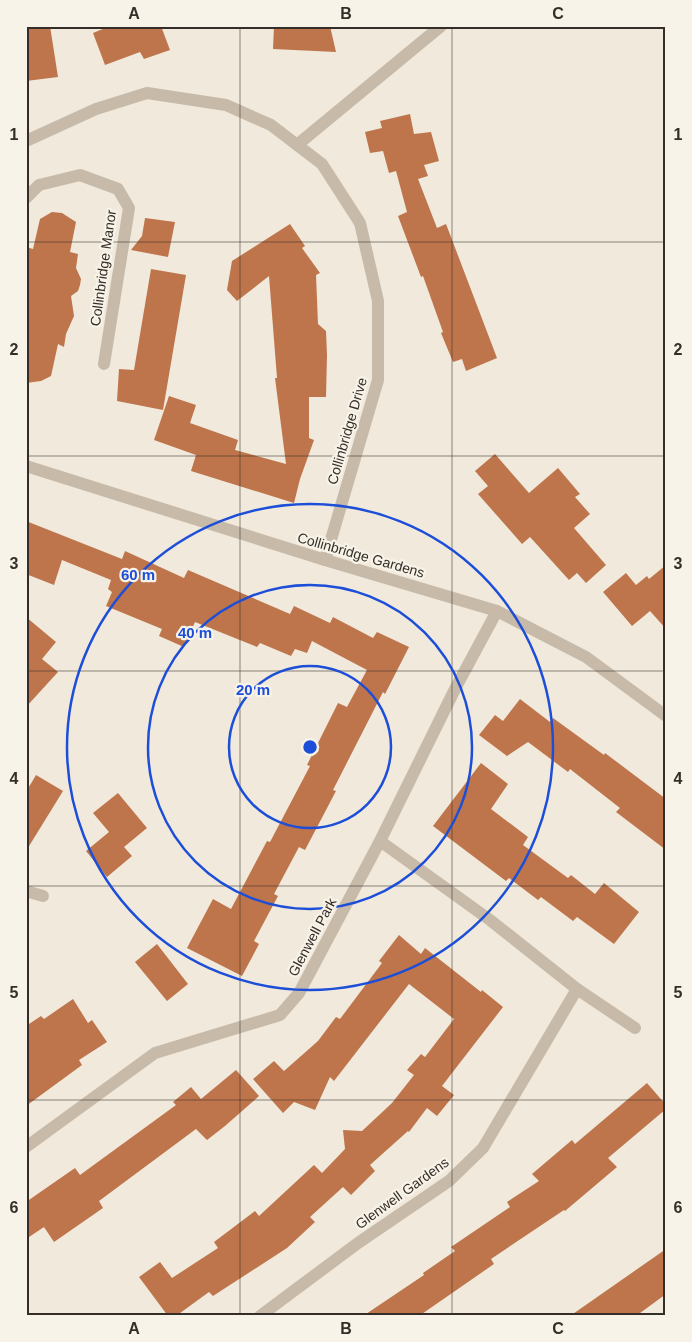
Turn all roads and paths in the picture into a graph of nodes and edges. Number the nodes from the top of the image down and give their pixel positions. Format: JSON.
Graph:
{"nodes":[{"id":1,"x":441,"y":26,"type":"edge"},
{"id":2,"x":26,"y":140,"type":"edge"},
{"id":3,"x":297,"y":145,"type":"junction"},
{"id":4,"x":26,"y":198,"type":"edge"},
{"id":5,"x":104,"y":364,"type":"dead end"},
{"id":6,"x":26,"y":466,"type":"edge"},
{"id":7,"x":325,"y":560,"type":"junction"},
{"id":8,"x":497,"y":611,"type":"junction"},
{"id":9,"x":666,"y":716,"type":"edge"},
{"id":10,"x":380,"y":841,"type":"junction"},
{"id":11,"x":26,"y":890,"type":"edge"},
{"id":12,"x":43,"y":896,"type":"dead end"},
{"id":13,"x":577,"y":989,"type":"junction"},
{"id":14,"x":635,"y":1028,"type":"dead end"},
{"id":15,"x":26,"y":1147,"type":"edge"},
{"id":16,"x":260,"y":1316,"type":"edge"}],
"edges":[{"from":1,"to":3,"type":"street"},
{"from":2,"to":3,"type":"street","name":"Collinbridge Drive"},
{"from":3,"to":7,"type":"street","name":"Collinbridge Drive"},
{"from":4,"to":5,"type":"street","name":"Collinbridge Manor"},
{"from":6,"to":7,"type":"street","name":"Collinbridge Gardens"},
{"from":7,"to":8,"type":"street","name":"Collinbridge Gardens"},
{"from":8,"to":9,"type":"street","name":"Collinbridge Gardens"},
{"from":8,"to":10,"type":"street","name":"Glenwell Park"},
{"from":10,"to":13,"type":"street"},
{"from":10,"to":15,"type":"street","name":"Glenwell Park"},
{"from":11,"to":12,"type":"street"},
{"from":13,"to":14,"type":"street"},
{"from":13,"to":16,"type":"street","name":"Glenwell Gardens"}]}
